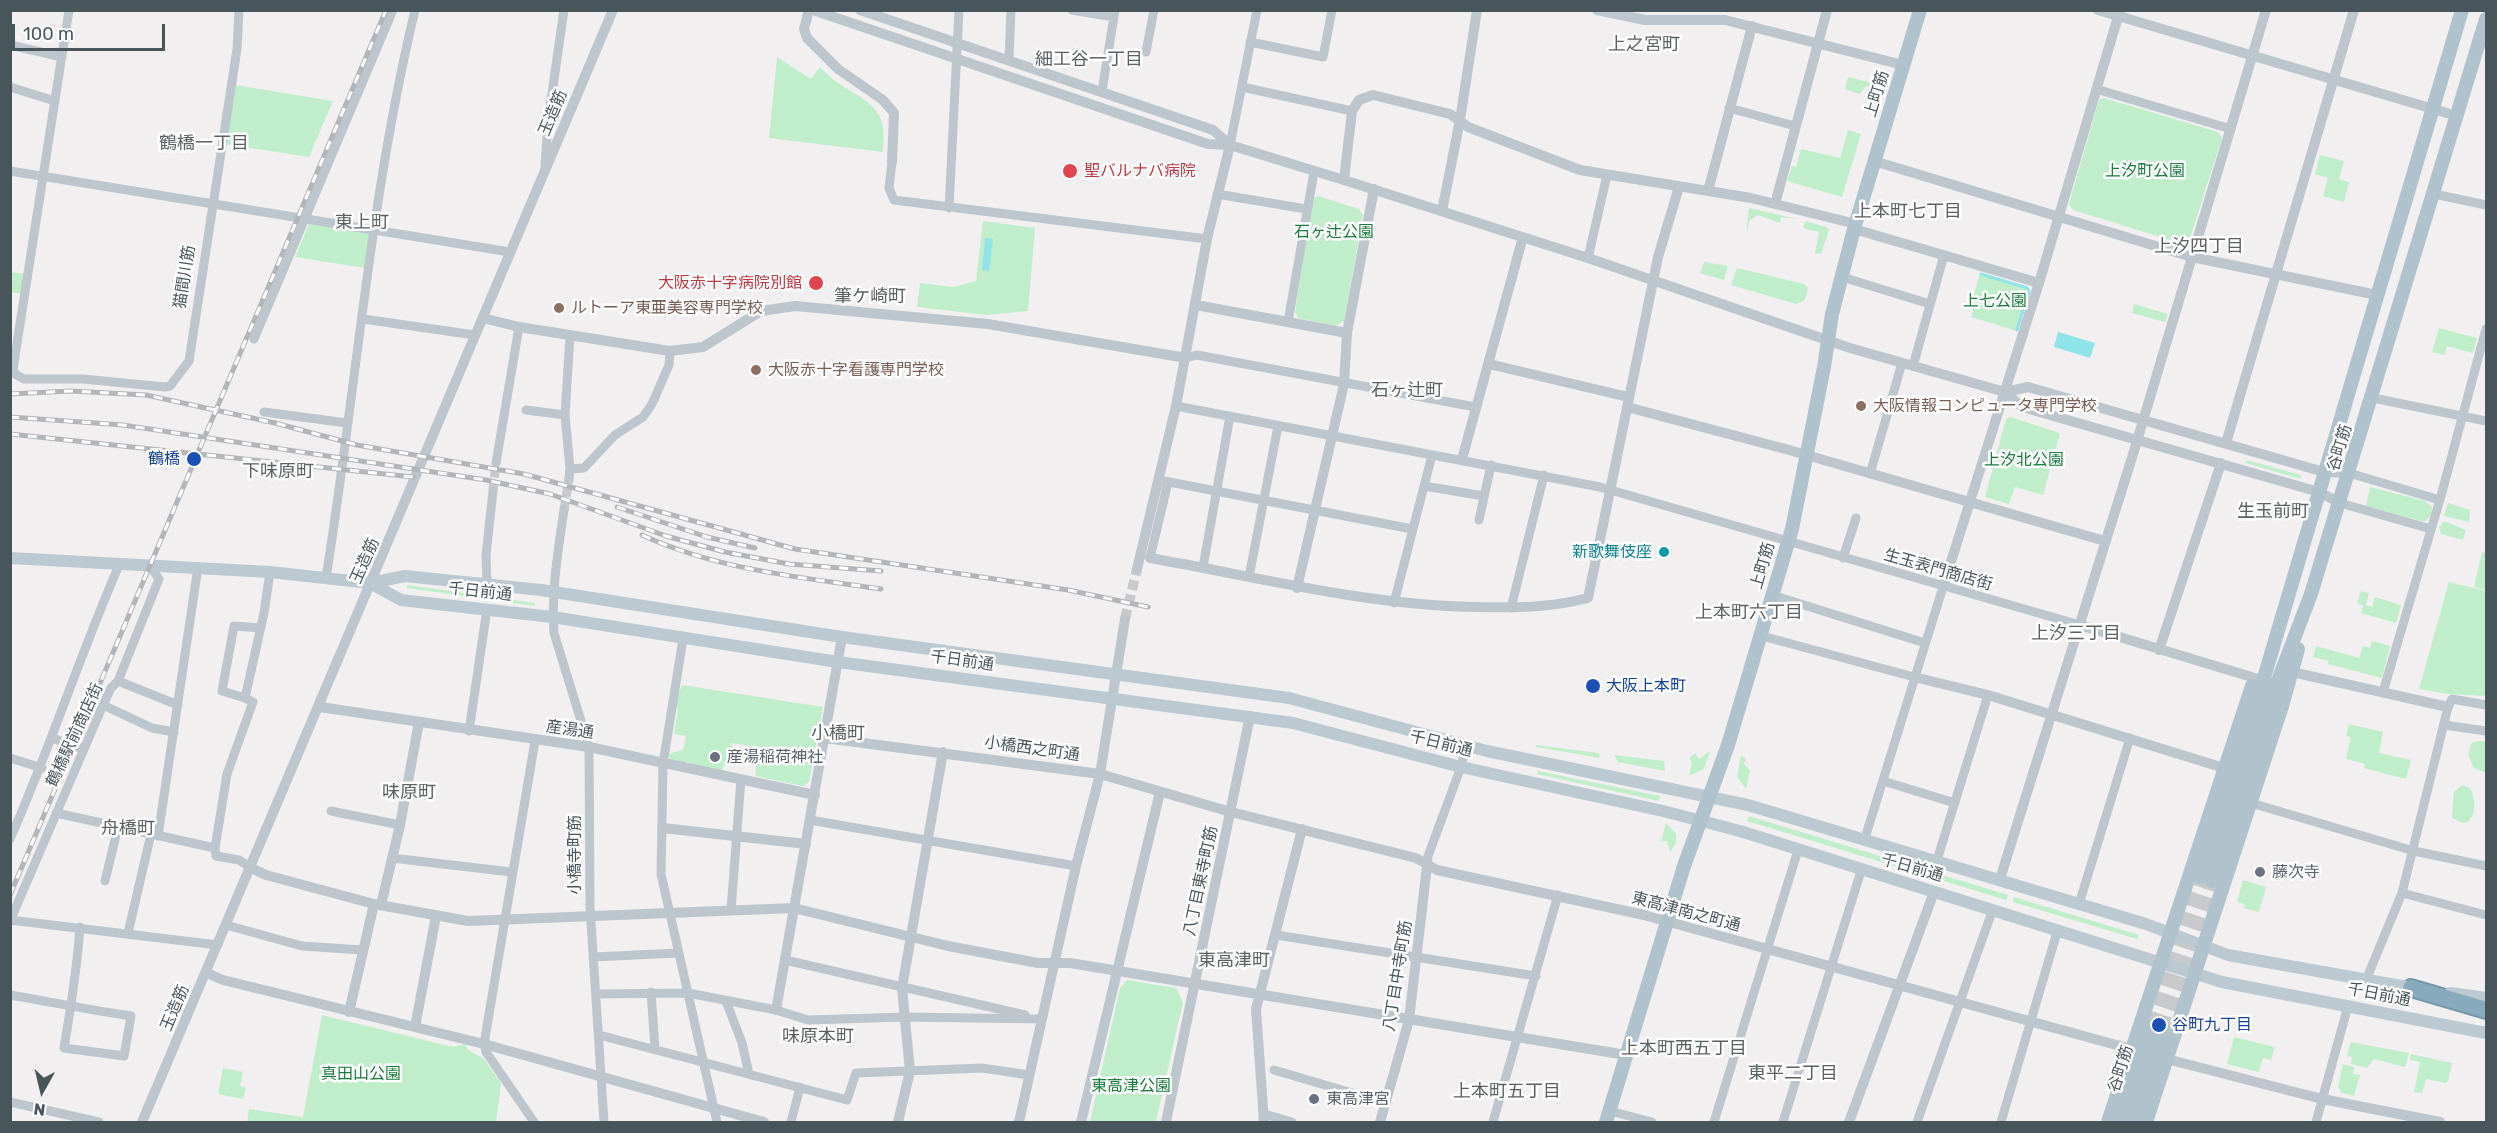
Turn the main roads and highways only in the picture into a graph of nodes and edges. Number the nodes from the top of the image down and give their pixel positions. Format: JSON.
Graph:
{"nodes":[{"id":1,"x":1920,"y":10,"type":"edge"},
{"id":2,"x":2462,"y":10,"type":"edge"},
{"id":3,"x":2487,"y":20,"type":"edge"},
{"id":4,"x":10,"y":558,"type":"edge"},
{"id":5,"x":370,"y":583,"type":"junction"},
{"id":6,"x":2291,"y":586,"type":"junction"},
{"id":7,"x":2311,"y":594,"type":"junction"},
{"id":8,"x":1709,"y":797,"type":"junction"},
{"id":9,"x":1700,"y":822,"type":"junction"},
{"id":10,"x":2169,"y":933,"type":"junction"},
{"id":11,"x":2204,"y":946,"type":"junction"},
{"id":12,"x":2160,"y":962,"type":"junction"},
{"id":13,"x":2194,"y":973,"type":"junction"},
{"id":14,"x":2411,"y":988,"type":"junction"},
{"id":15,"x":2487,"y":998,"type":"edge"},
{"id":16,"x":2487,"y":1010,"type":"edge"},
{"id":17,"x":2487,"y":1033,"type":"edge"},
{"id":18,"x":1608,"y":1117,"type":"edge"},
{"id":19,"x":2108,"y":1122,"type":"edge"},
{"id":20,"x":2122,"y":1122,"type":"edge"},
{"id":21,"x":2135,"y":1122,"type":"edge"},
{"id":22,"x":2146,"y":1122,"type":"edge"}],
"edges":[{"from":1,"to":8,"type":"main road","name":"上町筋"},
{"from":2,"to":6,"type":"main road","name":"谷町筋"},
{"from":3,"to":7,"type":"main road","name":"谷町筋"},
{"from":4,"to":5,"type":"main road","name":"千日前通"},
{"from":5,"to":8,"type":"main road","name":"千日前通"},
{"from":5,"to":9,"type":"main road","name":"千日前通"},
{"from":6,"to":7,"type":"main road","name":"谷町筋"},
{"from":6,"to":10,"type":"main road"},
{"from":7,"to":11,"type":"main road"},
{"from":8,"to":9,"type":"main road","name":"上町筋"},
{"from":8,"to":10,"type":"main road","name":"千日前通"},
{"from":9,"to":12,"type":"main road","name":"千日前通"},
{"from":9,"to":18,"type":"main road","name":"上町筋"},
{"from":10,"to":11,"type":"main road","name":"千日前通"},
{"from":10,"to":12,"type":"main road"},
{"from":11,"to":13,"type":"main road"},
{"from":11,"to":14,"type":"main road","name":"千日前通"},
{"from":12,"to":13,"type":"main road","name":"千日前通"},
{"from":12,"to":19,"type":"main road"},
{"from":13,"to":17,"type":"main road","name":"千日前通"},
{"from":13,"to":22,"type":"main road"},
{"from":14,"to":15,"type":"main road","name":"千日前通"},
{"from":14,"to":16,"type":"highway"},
{"from":20,"to":21,"type":"main road","name":"谷町筋"}]}
